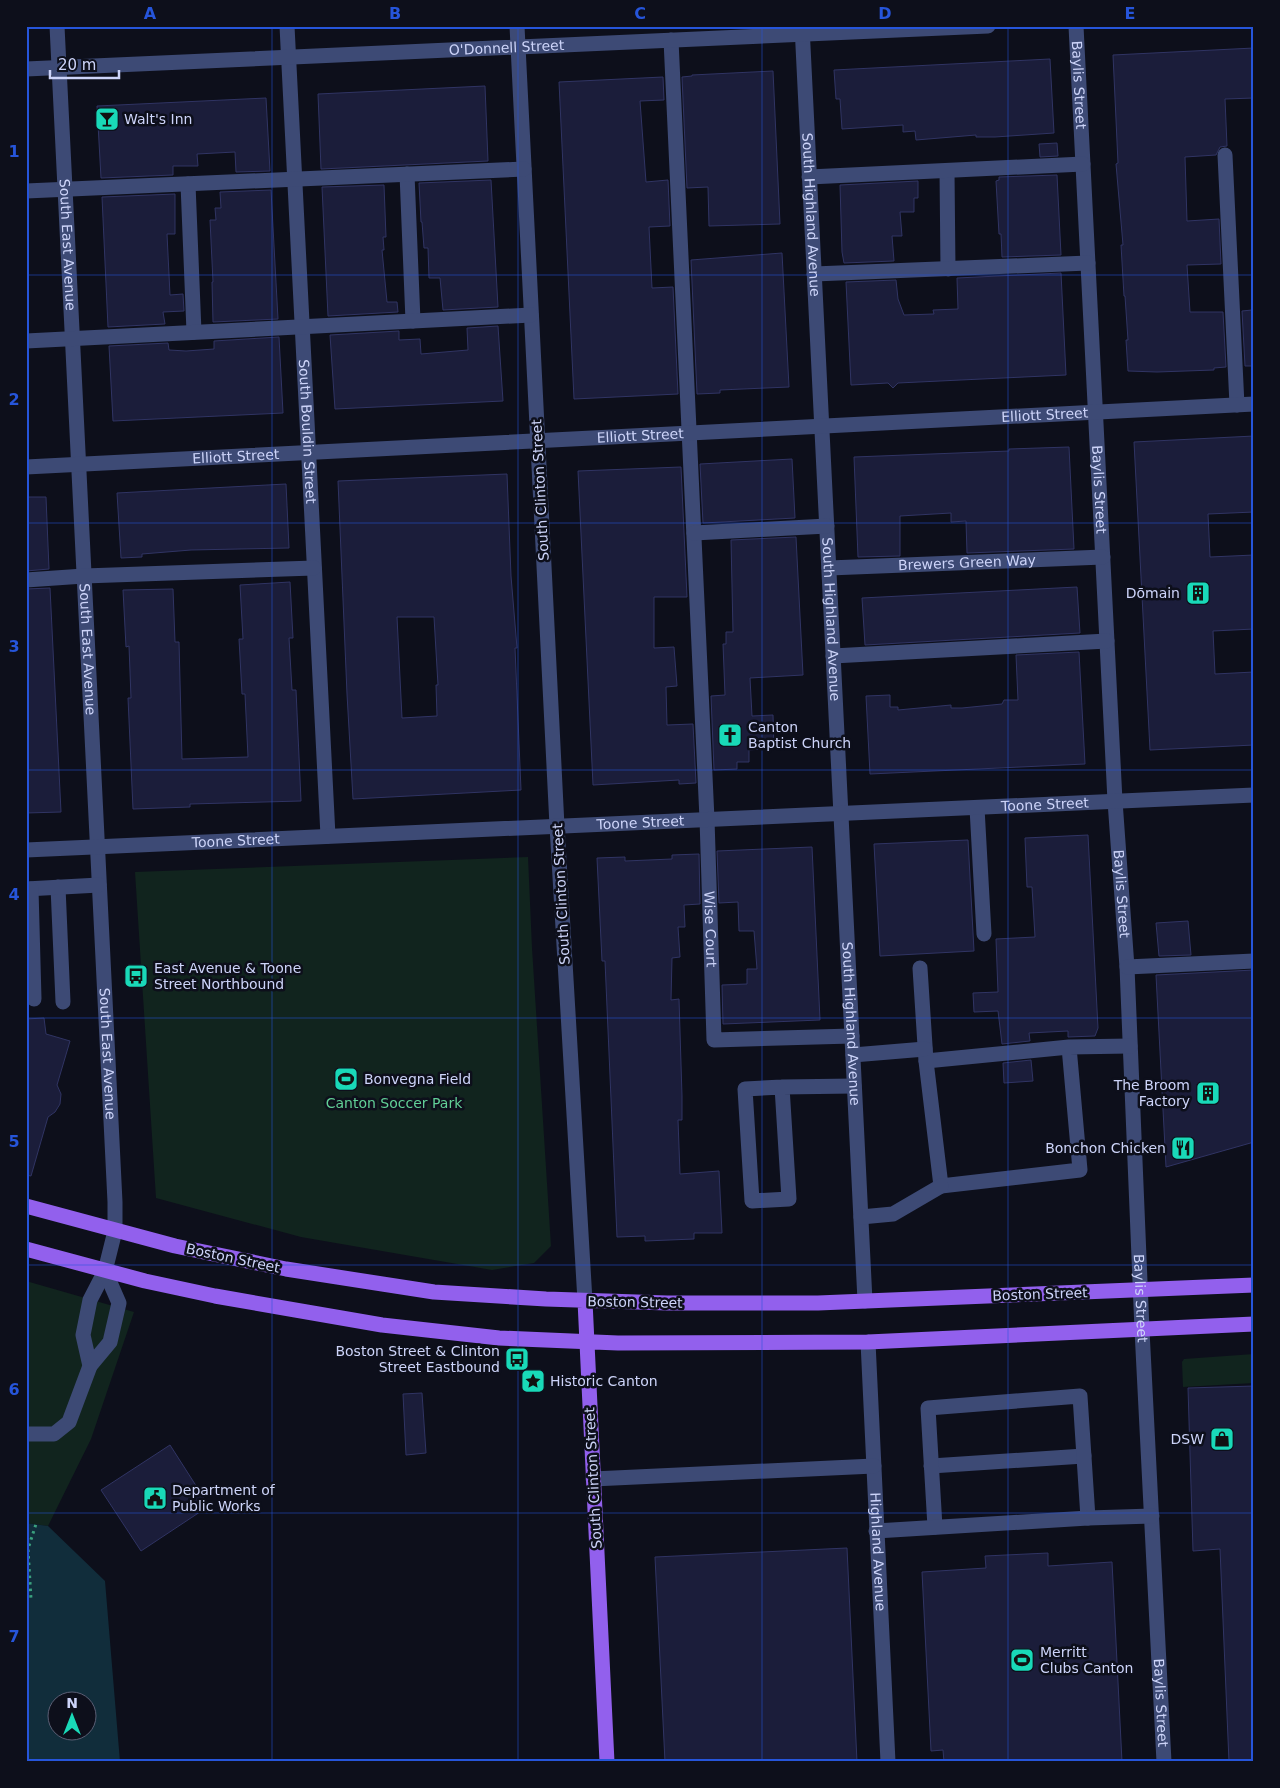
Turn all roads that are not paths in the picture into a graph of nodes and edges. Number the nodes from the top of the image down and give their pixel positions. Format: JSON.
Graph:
{"nodes":[{"id":1,"x":57,"y":26,"type":"edge"},
{"id":2,"x":287,"y":26,"type":"edge"},
{"id":3,"x":517,"y":26,"type":"edge"},
{"id":4,"x":988,"y":26,"type":"edge"},
{"id":5,"x":1076,"y":26,"type":"edge"},
{"id":6,"x":802,"y":30,"type":"edge"},
{"id":7,"x":671,"y":40,"type":"junction"},
{"id":8,"x":518,"y":47,"type":"junction"},
{"id":9,"x":289,"y":58,"type":"junction"},
{"id":10,"x":59,"y":68,"type":"junction"},
{"id":11,"x":26,"y":69,"type":"edge"},
{"id":12,"x":1225,"y":155,"type":"dead end"},
{"id":13,"x":1083,"y":164,"type":"junction"},
{"id":14,"x":524,"y":169,"type":"junction"},
{"id":15,"x":947,"y":170,"type":"junction"},
{"id":16,"x":407,"y":174,"type":"junction"},
{"id":17,"x":809,"y":177,"type":"junction"},
{"id":18,"x":295,"y":179,"type":"junction"},
{"id":19,"x":188,"y":184,"type":"junction"},
{"id":20,"x":65,"y":190,"type":"junction"},
{"id":21,"x":26,"y":191,"type":"edge"},
{"id":22,"x":1088,"y":263,"type":"junction"},
{"id":23,"x":948,"y":269,"type":"junction"},
{"id":24,"x":814,"y":274,"type":"junction"},
{"id":25,"x":531,"y":315,"type":"junction"},
{"id":26,"x":413,"y":321,"type":"junction"},
{"id":27,"x":302,"y":327,"type":"junction"},
{"id":28,"x":194,"y":332,"type":"junction"},
{"id":29,"x":72,"y":339,"type":"junction"},
{"id":30,"x":26,"y":341,"type":"edge"},
{"id":31,"x":1254,"y":404,"type":"edge"},
{"id":32,"x":1237,"y":405,"type":"junction"},
{"id":33,"x":1096,"y":412,"type":"junction"},
{"id":34,"x":821,"y":426,"type":"junction"},
{"id":35,"x":689,"y":433,"type":"junction"},
{"id":36,"x":537,"y":441,"type":"junction"},
{"id":37,"x":308,"y":452,"type":"junction"},
{"id":38,"x":78,"y":464,"type":"junction"},
{"id":39,"x":26,"y":467,"type":"edge"},
{"id":40,"x":827,"y":526,"type":"junction"},
{"id":41,"x":694,"y":533,"type":"junction"},
{"id":42,"x":1103,"y":557,"type":"junction"},
{"id":43,"x":314,"y":568,"type":"junction"},
{"id":44,"x":829,"y":568,"type":"junction"},
{"id":45,"x":84,"y":576,"type":"junction"},
{"id":46,"x":26,"y":580,"type":"edge"},
{"id":47,"x":1107,"y":641,"type":"junction"},
{"id":48,"x":833,"y":656,"type":"junction"},
{"id":49,"x":1254,"y":795,"type":"edge"},
{"id":50,"x":1115,"y":802,"type":"junction"},
{"id":51,"x":977,"y":808,"type":"junction"},
{"id":52,"x":841,"y":813,"type":"junction"},
{"id":53,"x":707,"y":819,"type":"junction"},
{"id":54,"x":557,"y":826,"type":"junction"},
{"id":55,"x":328,"y":836,"type":"junction"},
{"id":56,"x":97,"y":847,"type":"junction"},
{"id":57,"x":26,"y":850,"type":"edge"},
{"id":58,"x":99,"y":885,"type":"junction"},
{"id":59,"x":58,"y":887,"type":"junction"},
{"id":60,"x":28,"y":889,"type":"edge"},
{"id":61,"x":984,"y":934,"type":"dead end"},
{"id":62,"x":1254,"y":962,"type":"edge"},
{"id":63,"x":1127,"y":967,"type":"junction"},
{"id":64,"x":920,"y":968,"type":"dead end"},
{"id":65,"x":34,"y":999,"type":"dead end"},
{"id":66,"x":63,"y":1002,"type":"dead end"},
{"id":67,"x":852,"y":1036,"type":"junction"},
{"id":68,"x":1130,"y":1046,"type":"junction"},
{"id":69,"x":1069,"y":1047,"type":"junction"},
{"id":70,"x":853,"y":1055,"type":"junction"},
{"id":71,"x":926,"y":1055,"type":"junction"},
{"id":72,"x":854,"y":1086,"type":"junction"},
{"id":73,"x":782,"y":1087,"type":"junction"},
{"id":74,"x":941,"y":1186,"type":"junction"},
{"id":75,"x":26,"y":1206,"type":"edge"},
{"id":76,"x":861,"y":1217,"type":"junction"},
{"id":77,"x":114,"y":1231,"type":"junction"},
{"id":78,"x":26,"y":1249,"type":"edge"},
{"id":79,"x":105,"y":1271,"type":"junction"},
{"id":80,"x":1254,"y":1285,"type":"edge"},
{"id":81,"x":1141,"y":1290,"type":"junction"},
{"id":82,"x":585,"y":1301,"type":"junction"},
{"id":83,"x":865,"y":1301,"type":"junction"},
{"id":84,"x":1254,"y":1324,"type":"edge"},
{"id":85,"x":1142,"y":1330,"type":"junction"},
{"id":86,"x":586,"y":1342,"type":"junction"},
{"id":87,"x":868,"y":1342,"type":"junction"},
{"id":88,"x":90,"y":1366,"type":"junction"},
{"id":89,"x":26,"y":1434,"type":"edge"},
{"id":90,"x":1084,"y":1456,"type":"junction"},
{"id":91,"x":874,"y":1466,"type":"junction"},
{"id":92,"x":931,"y":1466,"type":"junction"},
{"id":93,"x":593,"y":1479,"type":"junction"},
{"id":94,"x":1152,"y":1516,"type":"junction"},
{"id":95,"x":1088,"y":1518,"type":"junction"},
{"id":96,"x":935,"y":1528,"type":"junction"},
{"id":97,"x":876,"y":1531,"type":"junction"},
{"id":98,"x":607,"y":1762,"type":"edge"},
{"id":99,"x":888,"y":1762,"type":"edge"},
{"id":100,"x":1164,"y":1762,"type":"edge"}],
"edges":[{"from":1,"to":10,"type":"street","name":"South East Avenue"},
{"from":2,"to":9,"type":"street","name":"South Bouldin Street"},
{"from":3,"to":8,"type":"street","name":"South Clinton Street"},
{"from":4,"to":6,"type":"street","name":"O'Donnell Street"},
{"from":5,"to":13,"type":"street","name":"Baylis Street"},
{"from":6,"to":7,"type":"street","name":"O'Donnell Street"},
{"from":6,"to":17,"type":"street","name":"South Highland Avenue"},
{"from":7,"to":8,"type":"street","name":"O'Donnell Street"},
{"from":7,"to":35,"type":"street","name":"Wise Court"},
{"from":8,"to":9,"type":"street","name":"O'Donnell Street"},
{"from":8,"to":14,"type":"street","name":"South Clinton Street"},
{"from":9,"to":10,"type":"street","name":"O'Donnell Street"},
{"from":9,"to":18,"type":"street","name":"South Bouldin Street"},
{"from":10,"to":11,"type":"street","name":"O'Donnell Street"},
{"from":10,"to":20,"type":"street","name":"South East Avenue"},
{"from":12,"to":32,"type":"street"},
{"from":13,"to":15,"type":"street"},
{"from":13,"to":22,"type":"street","name":"Baylis Street"},
{"from":14,"to":16,"type":"street"},
{"from":14,"to":25,"type":"street","name":"South Clinton Street"},
{"from":15,"to":17,"type":"street"},
{"from":15,"to":23,"type":"street"},
{"from":16,"to":18,"type":"street"},
{"from":16,"to":26,"type":"street"},
{"from":17,"to":24,"type":"street","name":"South Highland Avenue"},
{"from":18,"to":19,"type":"street"},
{"from":18,"to":27,"type":"street","name":"South Bouldin Street"},
{"from":19,"to":20,"type":"street"},
{"from":19,"to":28,"type":"street"},
{"from":20,"to":21,"type":"street"},
{"from":20,"to":29,"type":"street","name":"South East Avenue"},
{"from":22,"to":23,"type":"street"},
{"from":22,"to":33,"type":"street","name":"Baylis Street"},
{"from":23,"to":24,"type":"street"},
{"from":24,"to":34,"type":"street","name":"South Highland Avenue"},
{"from":25,"to":26,"type":"street"},
{"from":25,"to":36,"type":"street","name":"South Clinton Street"},
{"from":26,"to":27,"type":"street"},
{"from":27,"to":28,"type":"street"},
{"from":27,"to":37,"type":"street","name":"South Bouldin Street"},
{"from":28,"to":29,"type":"street"},
{"from":29,"to":30,"type":"street"},
{"from":29,"to":38,"type":"street","name":"South East Avenue"},
{"from":31,"to":32,"type":"street","name":"Elliott Street"},
{"from":32,"to":33,"type":"street","name":"Elliott Street"},
{"from":33,"to":34,"type":"street","name":"Elliott Street"},
{"from":33,"to":42,"type":"street","name":"Baylis Street"},
{"from":34,"to":35,"type":"street","name":"Elliott Street"},
{"from":34,"to":40,"type":"street","name":"South Highland Avenue"},
{"from":35,"to":36,"type":"street","name":"Elliott Street"},
{"from":35,"to":41,"type":"street","name":"Wise Court"},
{"from":36,"to":37,"type":"street","name":"Elliott Street"},
{"from":36,"to":54,"type":"street","name":"South Clinton Street"},
{"from":37,"to":38,"type":"street","name":"Elliott Street"},
{"from":37,"to":43,"type":"street","name":"South Bouldin Street"},
{"from":38,"to":39,"type":"street","name":"Elliott Street"},
{"from":38,"to":45,"type":"street","name":"South East Avenue"},
{"from":40,"to":41,"type":"street"},
{"from":40,"to":44,"type":"street","name":"South Highland Avenue"},
{"from":41,"to":53,"type":"street","name":"Wise Court"},
{"from":42,"to":44,"type":"street","name":"Brewers Green Way"},
{"from":42,"to":47,"type":"street","name":"Baylis Street"},
{"from":43,"to":45,"type":"street"},
{"from":43,"to":55,"type":"street","name":"South Bouldin Street"},
{"from":44,"to":48,"type":"street","name":"South Highland Avenue"},
{"from":45,"to":46,"type":"street"},
{"from":45,"to":56,"type":"street","name":"South East Avenue"},
{"from":47,"to":48,"type":"street"},
{"from":47,"to":50,"type":"street","name":"Baylis Street"},
{"from":48,"to":52,"type":"street","name":"South Highland Avenue"},
{"from":49,"to":50,"type":"street","name":"Toone Street"},
{"from":50,"to":51,"type":"street","name":"Toone Street"},
{"from":50,"to":63,"type":"street","name":"Baylis Street"},
{"from":51,"to":52,"type":"street","name":"Toone Street"},
{"from":51,"to":61,"type":"street"},
{"from":52,"to":53,"type":"street","name":"Toone Street"},
{"from":52,"to":67,"type":"street","name":"South Highland Avenue"},
{"from":53,"to":54,"type":"street","name":"Toone Street"},
{"from":53,"to":67,"type":"street","name":"Wise Court"},
{"from":54,"to":55,"type":"street","name":"Toone Street"},
{"from":54,"to":82,"type":"street","name":"South Clinton Street"},
{"from":55,"to":56,"type":"street","name":"Toone Street"},
{"from":56,"to":57,"type":"street","name":"Toone Street"},
{"from":56,"to":58,"type":"street","name":"South East Avenue"},
{"from":58,"to":59,"type":"street"},
{"from":58,"to":77,"type":"street","name":"South East Avenue"},
{"from":59,"to":60,"type":"street"},
{"from":59,"to":66,"type":"street"},
{"from":60,"to":65,"type":"street"},
{"from":62,"to":63,"type":"street"},
{"from":63,"to":68,"type":"street","name":"Baylis Street"},
{"from":64,"to":71,"type":"street"},
{"from":67,"to":70,"type":"street","name":"South Highland Avenue"},
{"from":68,"to":69,"type":"street"},
{"from":68,"to":81,"type":"street","name":"Baylis Street"},
{"from":69,"to":71,"type":"street"},
{"from":69,"to":74,"type":"street"},
{"from":70,"to":71,"type":"street"},
{"from":70,"to":72,"type":"street","name":"South Highland Avenue"},
{"from":71,"to":74,"type":"street"},
{"from":72,"to":73,"type":"street"},
{"from":72,"to":76,"type":"street","name":"South Highland Avenue"},
{"from":73,"to":73,"type":"street"},
{"from":74,"to":76,"type":"street"},
{"from":75,"to":77,"type":"main road","name":"Boston Street"},
{"from":76,"to":83,"type":"street","name":"South Highland Avenue"},
{"from":77,"to":79,"type":"street","name":"South East Avenue"},
{"from":77,"to":82,"type":"main road","name":"Boston Street"},
{"from":78,"to":79,"type":"main road"},
{"from":79,"to":86,"type":"main road"},
{"from":79,"to":88,"type":"street","name":"South East Avenue"},
{"from":79,"to":88,"type":"street"},
{"from":80,"to":81,"type":"main road","name":"Boston Street"},
{"from":81,"to":83,"type":"main road","name":"Boston Street"},
{"from":81,"to":85,"type":"street","name":"Baylis Street"},
{"from":82,"to":83,"type":"main road","name":"Boston Street"},
{"from":82,"to":86,"type":"main road","name":"South Clinton Street"},
{"from":84,"to":85,"type":"main road"},
{"from":85,"to":87,"type":"main road"},
{"from":85,"to":94,"type":"street","name":"Baylis Street"},
{"from":86,"to":87,"type":"main road"},
{"from":86,"to":93,"type":"main road","name":"South Clinton Street"},
{"from":87,"to":91,"type":"street","name":"Highland Avenue"},
{"from":88,"to":89,"type":"street"},
{"from":90,"to":92,"type":"street"},
{"from":90,"to":92,"type":"street"},
{"from":90,"to":95,"type":"street"},
{"from":91,"to":93,"type":"street"},
{"from":91,"to":97,"type":"street","name":"Highland Avenue"},
{"from":92,"to":96,"type":"street"},
{"from":93,"to":98,"type":"main road","name":"South Clinton Street"},
{"from":94,"to":95,"type":"street"},
{"from":94,"to":100,"type":"street","name":"Baylis Street"},
{"from":95,"to":96,"type":"street"},
{"from":96,"to":97,"type":"street"},
{"from":97,"to":99,"type":"street","name":"Highland Avenue"}]}
